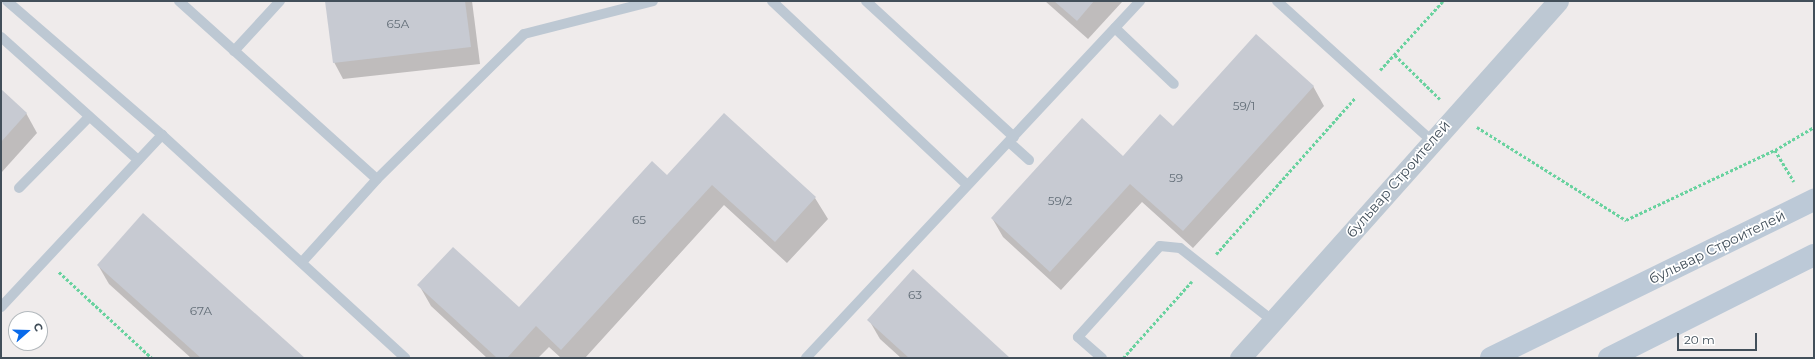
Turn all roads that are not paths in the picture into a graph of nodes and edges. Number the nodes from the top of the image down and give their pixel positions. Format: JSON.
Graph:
{"nodes":[{"id":1,"x":7,"y":1,"type":"edge"},
{"id":2,"x":178,"y":1,"type":"edge"},
{"id":3,"x":280,"y":1,"type":"edge"},
{"id":4,"x":654,"y":1,"type":"edge"},
{"id":5,"x":772,"y":1,"type":"edge"},
{"id":6,"x":866,"y":1,"type":"edge"},
{"id":7,"x":1140,"y":1,"type":"edge"},
{"id":8,"x":1277,"y":1,"type":"edge"},
{"id":9,"x":1558,"y":1,"type":"edge"},
{"id":10,"x":1115,"y":28,"type":"junction"},
{"id":11,"x":1,"y":37,"type":"edge"},
{"id":12,"x":234,"y":51,"type":"junction"},
{"id":13,"x":1174,"y":84,"type":"dead end"},
{"id":14,"x":89,"y":117,"type":"junction"},
{"id":15,"x":162,"y":135,"type":"junction"},
{"id":16,"x":1012,"y":140,"type":"junction"},
{"id":17,"x":1432,"y":141,"type":"junction"},
{"id":18,"x":138,"y":160,"type":"junction"},
{"id":19,"x":1029,"y":160,"type":"dead end"},
{"id":20,"x":377,"y":179,"type":"junction"},
{"id":21,"x":967,"y":185,"type":"junction"},
{"id":22,"x":19,"y":188,"type":"dead end"},
{"id":23,"x":1814,"y":200,"type":"edge"},
{"id":24,"x":1814,"y":255,"type":"edge"},
{"id":25,"x":302,"y":261,"type":"junction"},
{"id":26,"x":1,"y":307,"type":"edge"},
{"id":27,"x":1273,"y":321,"type":"junction"},
{"id":28,"x":405,"y":358,"type":"edge"},
{"id":29,"x":806,"y":358,"type":"edge"},
{"id":30,"x":1102,"y":358,"type":"edge"},
{"id":31,"x":1240,"y":358,"type":"edge"},
{"id":32,"x":1492,"y":358,"type":"edge"},
{"id":33,"x":1609,"y":358,"type":"edge"}],
"edges":[{"from":1,"to":15,"type":"lane"},
{"from":2,"to":12,"type":"lane"},
{"from":3,"to":12,"type":"lane"},
{"from":4,"to":20,"type":"lane"},
{"from":5,"to":21,"type":"lane"},
{"from":6,"to":16,"type":"lane"},
{"from":7,"to":10,"type":"lane"},
{"from":8,"to":17,"type":"lane"},
{"from":9,"to":17,"type":"street","name":"бульвар Строителей"},
{"from":10,"to":13,"type":"lane"},
{"from":10,"to":16,"type":"lane"},
{"from":11,"to":14,"type":"lane"},
{"from":12,"to":20,"type":"lane"},
{"from":14,"to":18,"type":"lane"},
{"from":14,"to":22,"type":"lane"},
{"from":15,"to":18,"type":"lane"},
{"from":15,"to":25,"type":"lane"},
{"from":16,"to":19,"type":"lane"},
{"from":16,"to":21,"type":"lane"},
{"from":17,"to":27,"type":"street","name":"бульвар Строителей"},
{"from":18,"to":26,"type":"lane"},
{"from":20,"to":25,"type":"lane"},
{"from":21,"to":29,"type":"lane"},
{"from":23,"to":32,"type":"main road","name":"бульвар Строителей"},
{"from":24,"to":33,"type":"main road"},
{"from":25,"to":28,"type":"lane"},
{"from":27,"to":30,"type":"lane"},
{"from":27,"to":31,"type":"street","name":"бульвар Строителей"}]}
